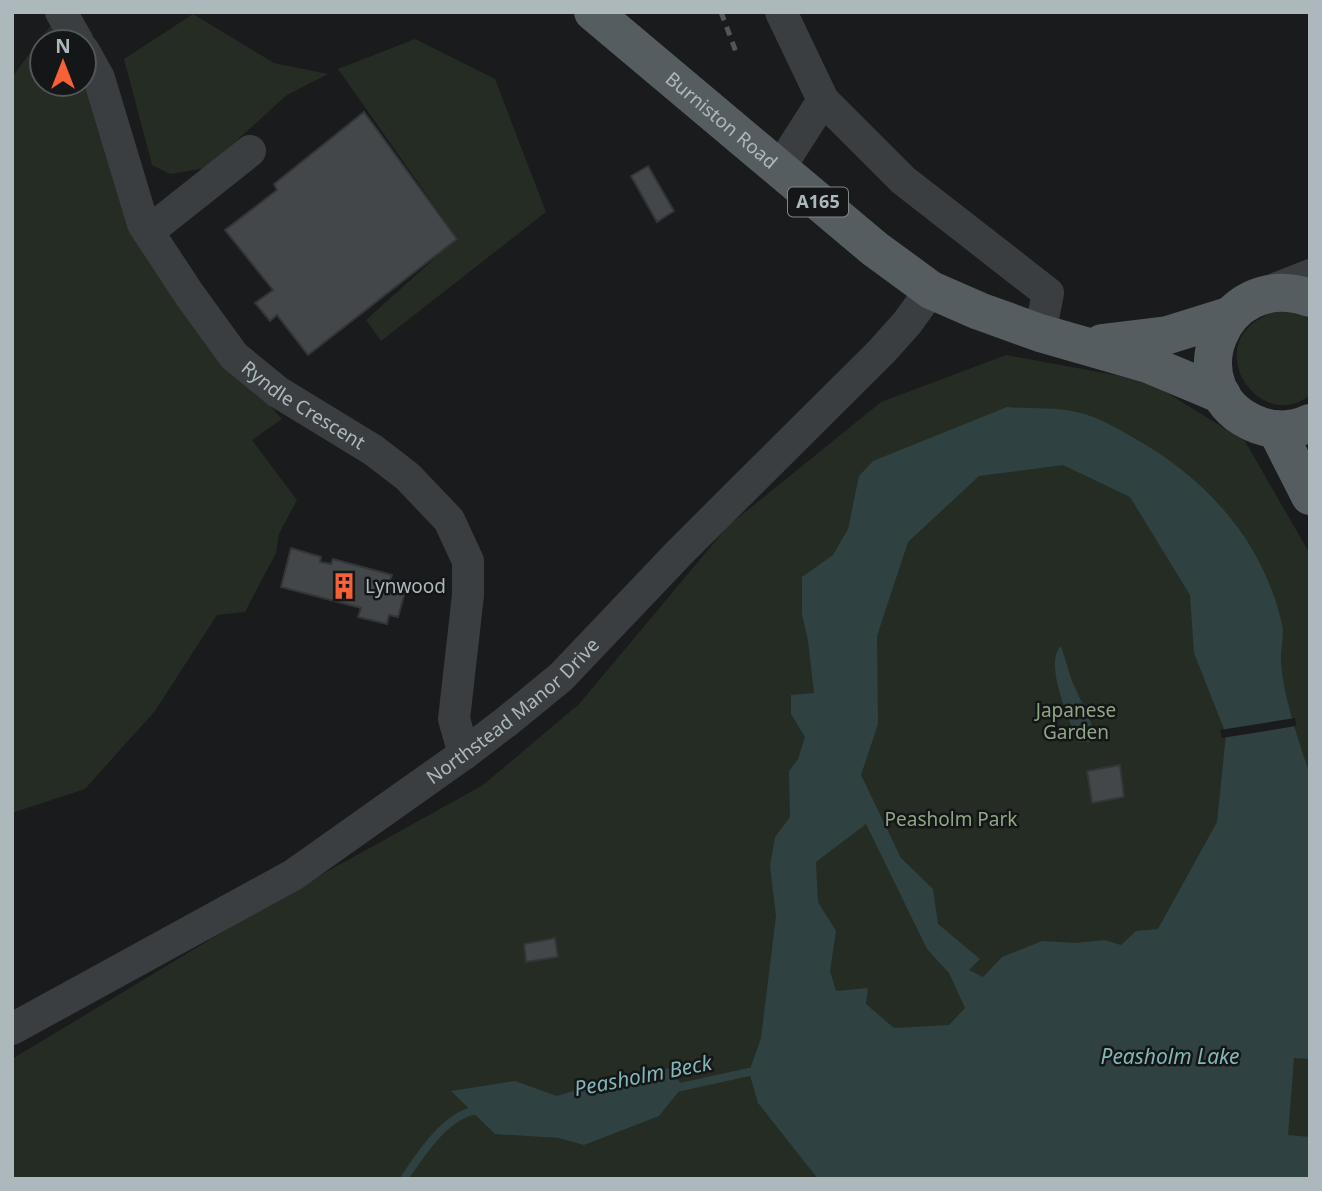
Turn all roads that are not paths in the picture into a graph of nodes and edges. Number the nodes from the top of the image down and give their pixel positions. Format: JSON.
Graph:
{"nodes":[{"id":1,"x":61,"y":12,"type":"edge"},
{"id":2,"x":593,"y":12,"type":"edge"},
{"id":3,"x":781,"y":12,"type":"edge"},
{"id":4,"x":70,"y":28,"type":"edge"},
{"id":5,"x":98,"y":76,"type":"edge"},
{"id":6,"x":823,"y":100,"type":"junction"},
{"id":7,"x":250,"y":151,"type":"dead end"},
{"id":8,"x":779,"y":169,"type":"junction"},
{"id":9,"x":148,"y":232,"type":"junction"},
{"id":10,"x":1310,"y":275,"type":"edge"},
{"id":11,"x":931,"y":290,"type":"junction"},
{"id":12,"x":1264,"y":294,"type":"junction"},
{"id":13,"x":1310,"y":298,"type":"edge"},
{"id":14,"x":1229,"y":316,"type":"junction"},
{"id":15,"x":1056,"y":338,"type":"junction"},
{"id":16,"x":1222,"y":395,"type":"junction"},
{"id":17,"x":1293,"y":426,"type":"edge"},
{"id":18,"x":1310,"y":496,"type":"edge"},
{"id":19,"x":464,"y":754,"type":"junction"},
{"id":20,"x":12,"y":1029,"type":"edge"}],
"edges":[{"from":1,"to":4,"type":"street"},
{"from":2,"to":8,"type":"main road","name":"Burniston Road","number":"A165"},
{"from":3,"to":6,"type":"street"},
{"from":5,"to":9,"type":"street","name":"Ryndle Crescent"},
{"from":6,"to":8,"type":"street"},
{"from":6,"to":15,"type":"street"},
{"from":7,"to":9,"type":"street"},
{"from":8,"to":11,"type":"main road","name":"Burniston Road","number":"A165"},
{"from":9,"to":19,"type":"street","name":"Ryndle Crescent"},
{"from":10,"to":12,"type":"street"},
{"from":11,"to":15,"type":"main road","name":"Burniston Road","number":"A165"},
{"from":11,"to":19,"type":"street","name":"Northstead Manor Drive"},
{"from":12,"to":13,"type":"main road"},
{"from":12,"to":14,"type":"main road","number":"A165"},
{"from":14,"to":15,"type":"main road","name":"Burniston Road","number":"A165"},
{"from":14,"to":16,"type":"main road"},
{"from":15,"to":16,"type":"main road","name":"Burniston Road","number":"A165"},
{"from":16,"to":17,"type":"main road","number":"A165"},
{"from":17,"to":18,"type":"main road","number":"A165"},
{"from":19,"to":20,"type":"street","name":"Northstead Manor Drive"}]}
